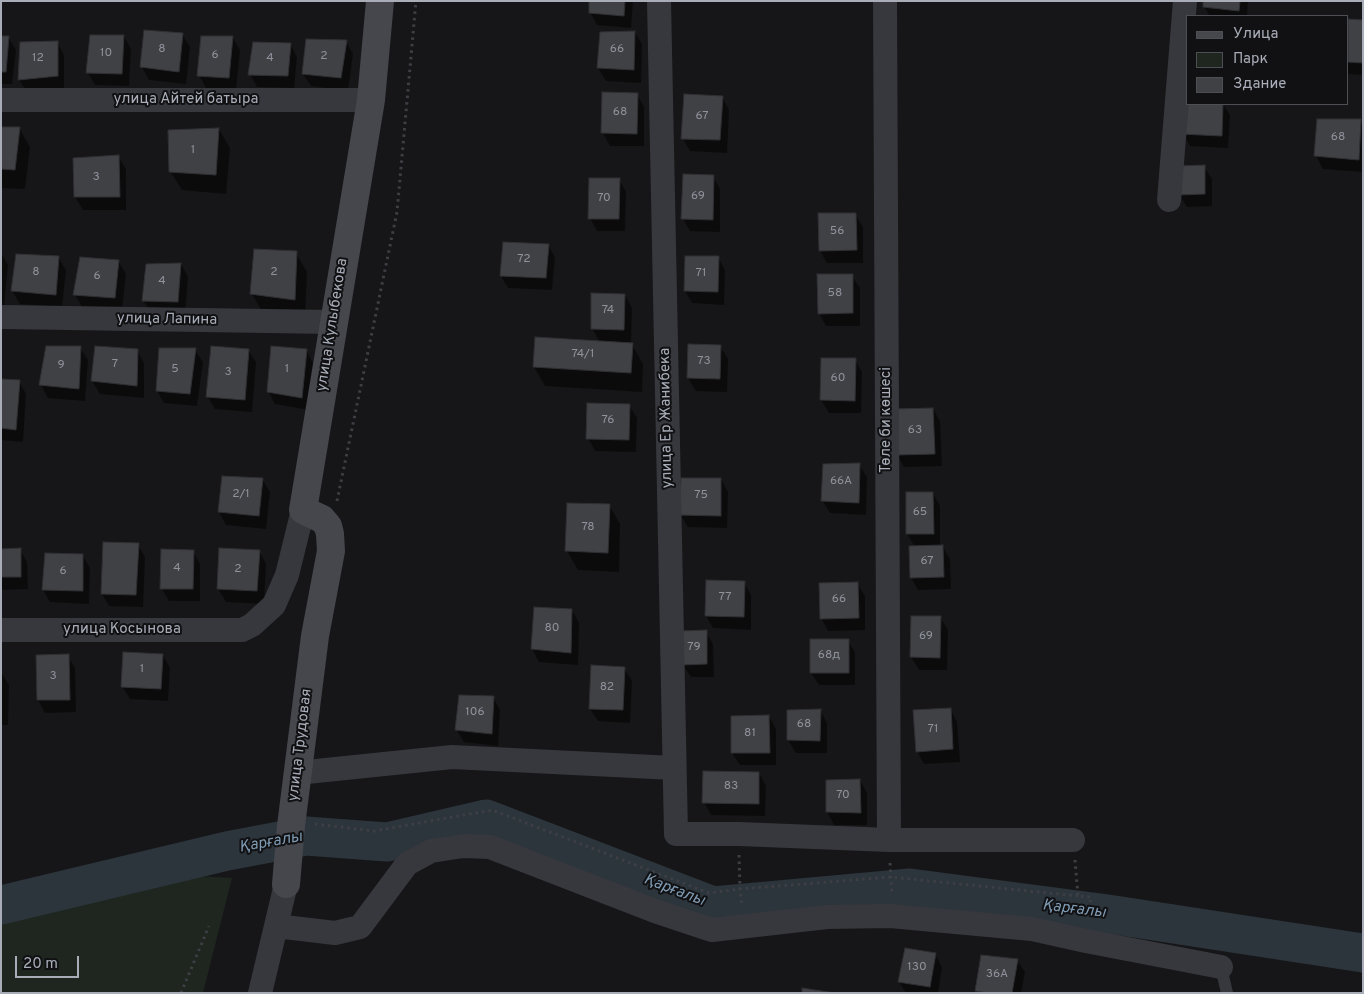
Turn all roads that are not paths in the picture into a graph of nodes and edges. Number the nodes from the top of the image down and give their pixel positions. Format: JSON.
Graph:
{"nodes":[{"id":1,"x":380,"y":1,"type":"edge"},
{"id":2,"x":659,"y":1,"type":"edge"},
{"id":3,"x":885,"y":1,"type":"edge"},
{"id":4,"x":1185,"y":1,"type":"edge"},
{"id":5,"x":1,"y":100,"type":"edge"},
{"id":6,"x":371,"y":100,"type":"junction"},
{"id":7,"x":1169,"y":200,"type":"dead end"},
{"id":8,"x":1,"y":317,"type":"edge"},
{"id":9,"x":333,"y":322,"type":"junction"},
{"id":10,"x":303,"y":510,"type":"junction"},
{"id":11,"x":1,"y":630,"type":"edge"},
{"id":12,"x":242,"y":630,"type":"joint"},
{"id":13,"x":674,"y":768,"type":"junction"},
{"id":14,"x":297,"y":773,"type":"junction"},
{"id":15,"x":888,"y":840,"type":"junction"},
{"id":16,"x":1073,"y":840,"type":"road end"},
{"id":17,"x":286,"y":884,"type":"joint"},
{"id":18,"x":276,"y":926,"type":"junction"},
{"id":19,"x":1221,"y":967,"type":"joint"},
{"id":20,"x":260,"y":993,"type":"edge"},
{"id":21,"x":1227,"y":993,"type":"edge"}],
"edges":[{"from":1,"to":6,"type":"street","name":"улица Кулыбекова"},
{"from":2,"to":13,"type":"street","name":"улица Ер Жанибека"},
{"from":3,"to":15,"type":"street","name":"Төле би көшесі"},
{"from":4,"to":7,"type":"street"},
{"from":5,"to":6,"type":"street","name":"улица Айтей батыра"},
{"from":6,"to":9,"type":"street","name":"улица Кулыбекова"},
{"from":8,"to":9,"type":"street","name":"улица Лапина"},
{"from":9,"to":10,"type":"street","name":"улица Кулыбекова"},
{"from":10,"to":12,"type":"street","name":"улица Кулыбекова"},
{"from":10,"to":14,"type":"street","name":"улица Трудовая"},
{"from":11,"to":12,"type":"street","name":"улица Косынова"},
{"from":13,"to":14,"type":"street"},
{"from":13,"to":15,"type":"street","name":"улица Ер Жанибека"},
{"from":14,"to":17,"type":"street","name":"улица Трудовая"},
{"from":15,"to":16,"type":"street"},
{"from":17,"to":18,"type":"street","name":"улица Трудовая"},
{"from":18,"to":19,"type":"street"},
{"from":18,"to":20,"type":"street","name":"улица Трудовая"},
{"from":19,"to":21,"type":"lane"}]}
